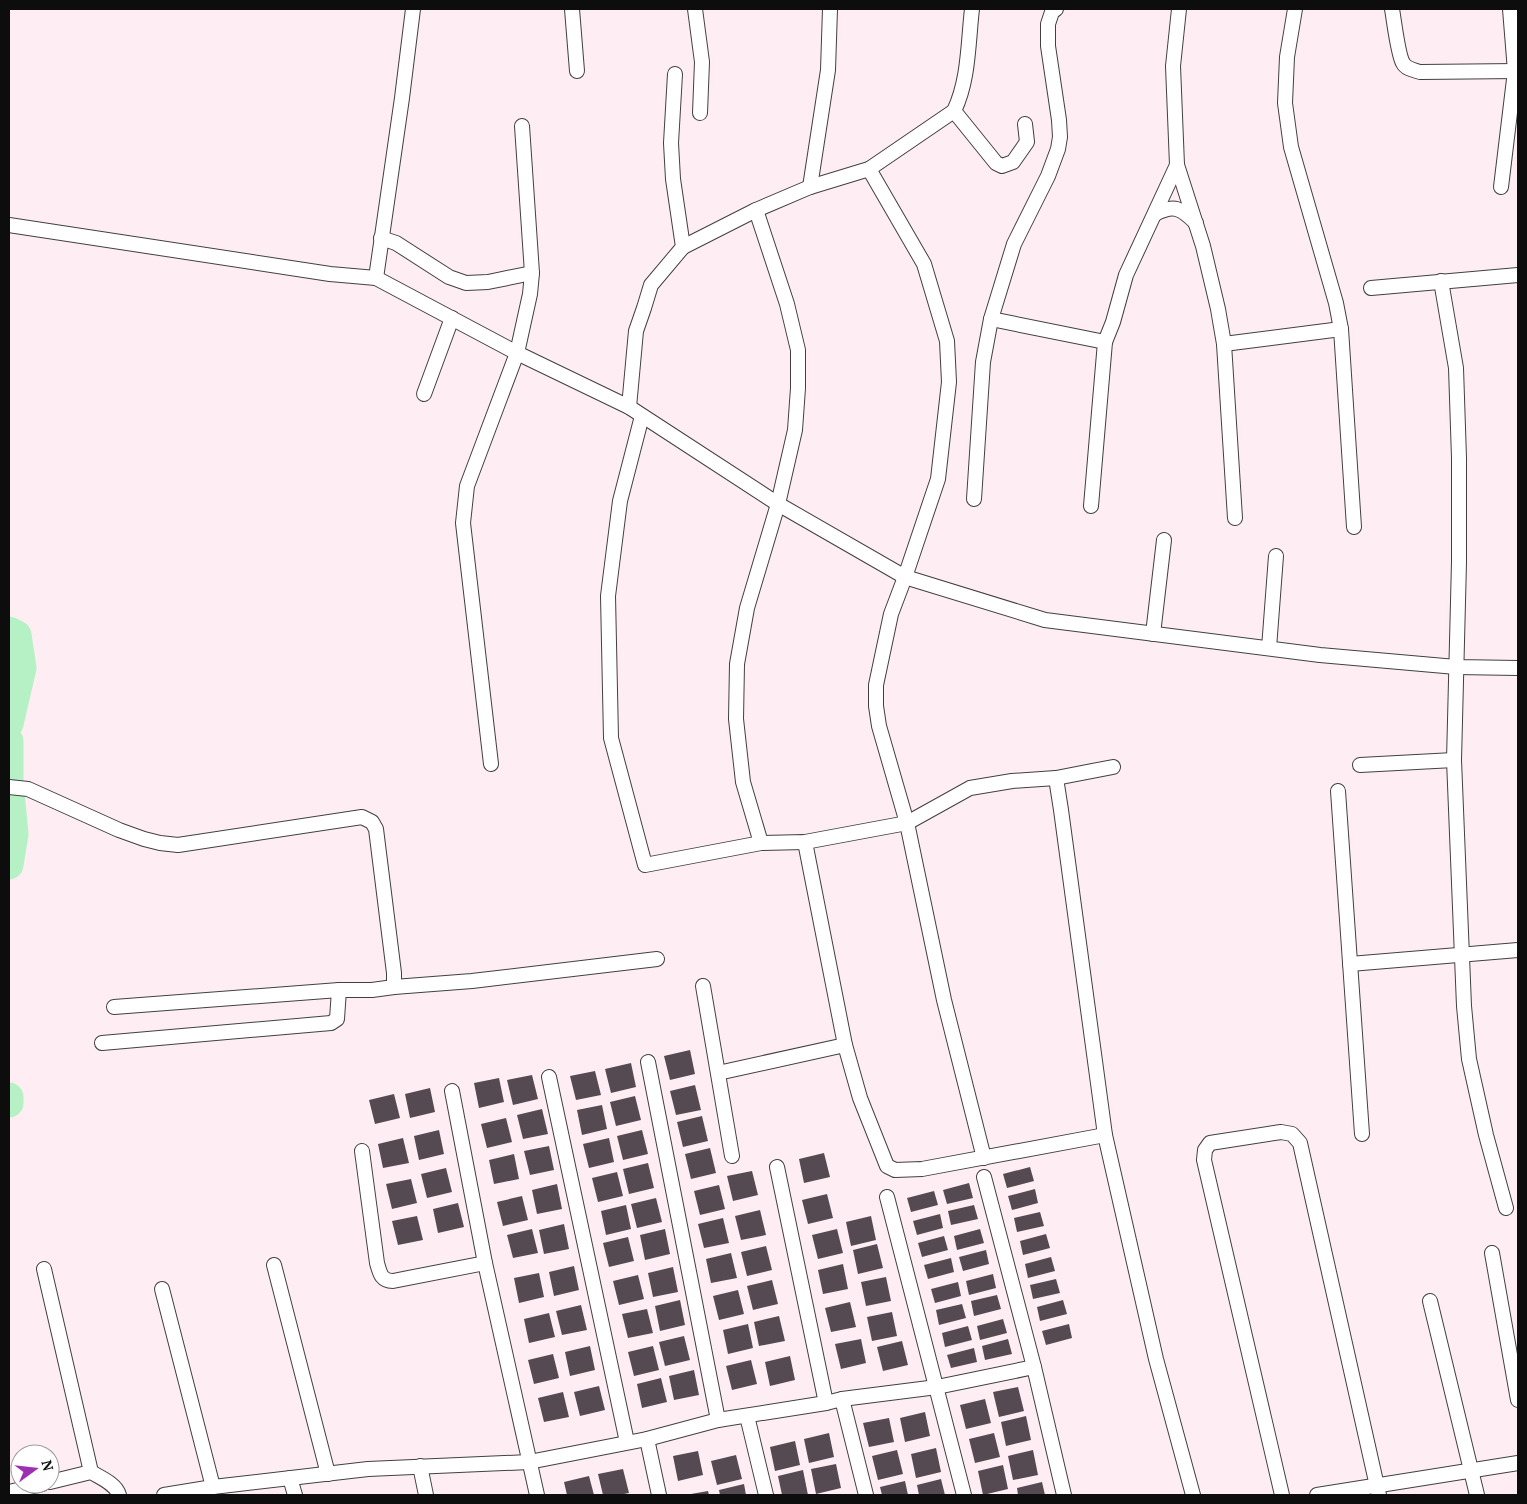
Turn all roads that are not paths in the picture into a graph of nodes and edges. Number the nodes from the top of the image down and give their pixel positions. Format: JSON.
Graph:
{"nodes":[{"id":1,"x":413,"y":9,"type":"edge"},
{"id":2,"x":572,"y":9,"type":"edge"},
{"id":3,"x":695,"y":9,"type":"edge"},
{"id":4,"x":830,"y":9,"type":"edge"},
{"id":5,"x":972,"y":9,"type":"edge"},
{"id":6,"x":1056,"y":9,"type":"edge"},
{"id":7,"x":1179,"y":9,"type":"edge"},
{"id":8,"x":1294,"y":9,"type":"edge"},
{"id":9,"x":1392,"y":9,"type":"edge"},
{"id":10,"x":1510,"y":9,"type":"edge"},
{"id":11,"x":577,"y":71,"type":"dead end"},
{"id":12,"x":1517,"y":71,"type":"edge"},
{"id":13,"x":675,"y":74,"type":"dead end"},
{"id":14,"x":954,"y":111,"type":"junction"},
{"id":15,"x":700,"y":113,"type":"dead end"},
{"id":16,"x":1025,"y":124,"type":"dead end"},
{"id":17,"x":522,"y":126,"type":"dead end"},
{"id":18,"x":1177,"y":165,"type":"junction"},
{"id":19,"x":869,"y":169,"type":"junction"},
{"id":20,"x":810,"y":187,"type":"junction"},
{"id":21,"x":1501,"y":187,"type":"dead end"},
{"id":22,"x":756,"y":210,"type":"junction"},
{"id":23,"x":1155,"y":214,"type":"junction"},
{"id":24,"x":1196,"y":222,"type":"junction"},
{"id":25,"x":9,"y":225,"type":"edge"},
{"id":26,"x":381,"y":238,"type":"junction"},
{"id":27,"x":682,"y":247,"type":"junction"},
{"id":28,"x":532,"y":273,"type":"junction"},
{"id":29,"x":1518,"y":275,"type":"edge"},
{"id":30,"x":376,"y":278,"type":"junction"},
{"id":31,"x":1442,"y":282,"type":"junction"},
{"id":32,"x":1371,"y":288,"type":"dead end"},
{"id":33,"x":452,"y":318,"type":"junction"},
{"id":34,"x":991,"y":319,"type":"junction"},
{"id":35,"x":1341,"y":329,"type":"junction"},
{"id":36,"x":1105,"y":342,"type":"junction"},
{"id":37,"x":1224,"y":344,"type":"junction"},
{"id":38,"x":517,"y":353,"type":"junction"},
{"id":39,"x":424,"y":394,"type":"dead end"},
{"id":40,"x":629,"y":407,"type":"junction"},
{"id":41,"x":642,"y":416,"type":"junction"},
{"id":42,"x":974,"y":499,"type":"dead end"},
{"id":43,"x":778,"y":504,"type":"junction"},
{"id":44,"x":1091,"y":506,"type":"dead end"},
{"id":45,"x":1235,"y":518,"type":"dead end"},
{"id":46,"x":1354,"y":527,"type":"dead end"},
{"id":47,"x":1164,"y":540,"type":"dead end"},
{"id":48,"x":1276,"y":556,"type":"dead end"},
{"id":49,"x":905,"y":577,"type":"junction"},
{"id":50,"x":1153,"y":634,"type":"junction"},
{"id":51,"x":1269,"y":648,"type":"junction"},
{"id":52,"x":1456,"y":667,"type":"junction"},
{"id":53,"x":1518,"y":668,"type":"edge"},
{"id":54,"x":1454,"y":760,"type":"junction"},
{"id":55,"x":491,"y":764,"type":"dead end"},
{"id":56,"x":1360,"y":765,"type":"dead end"},
{"id":57,"x":1113,"y":767,"type":"dead end"},
{"id":58,"x":1056,"y":778,"type":"junction"},
{"id":59,"x":9,"y":787,"type":"edge"},
{"id":60,"x":1338,"y":790,"type":"dead end"},
{"id":61,"x":907,"y":822,"type":"junction"},
{"id":62,"x":805,"y":842,"type":"junction"},
{"id":63,"x":761,"y":843,"type":"junction"},
{"id":64,"x":1518,"y":950,"type":"edge"},
{"id":65,"x":1461,"y":954,"type":"junction"},
{"id":66,"x":657,"y":959,"type":"dead end"},
{"id":67,"x":1350,"y":964,"type":"junction"},
{"id":68,"x":702,"y":986,"type":"dead end"},
{"id":69,"x":394,"y":987,"type":"junction"},
{"id":70,"x":339,"y":990,"type":"junction"},
{"id":71,"x":114,"y":1007,"type":"dead end"},
{"id":72,"x":102,"y":1043,"type":"dead end"},
{"id":73,"x":845,"y":1045,"type":"junction"},
{"id":74,"x":648,"y":1062,"type":"dead end"},
{"id":75,"x":718,"y":1074,"type":"junction"},
{"id":76,"x":549,"y":1077,"type":"dead end"},
{"id":77,"x":452,"y":1091,"type":"dead end"},
{"id":78,"x":1105,"y":1134,"type":"junction"},
{"id":79,"x":1362,"y":1134,"type":"dead end"},
{"id":80,"x":362,"y":1151,"type":"dead end"},
{"id":81,"x":732,"y":1156,"type":"dead end"},
{"id":82,"x":984,"y":1158,"type":"junction"},
{"id":83,"x":778,"y":1168,"type":"dead end"},
{"id":84,"x":984,"y":1177,"type":"dead end"},
{"id":85,"x":888,"y":1197,"type":"dead end"},
{"id":86,"x":1506,"y":1208,"type":"dead end"},
{"id":87,"x":1492,"y":1253,"type":"dead end"},
{"id":88,"x":485,"y":1263,"type":"junction"},
{"id":89,"x":274,"y":1265,"type":"dead end"},
{"id":90,"x":44,"y":1269,"type":"dead end"},
{"id":91,"x":162,"y":1289,"type":"dead end"},
{"id":92,"x":1430,"y":1300,"type":"dead end"},
{"id":93,"x":1514,"y":1350,"type":"edge"},
{"id":94,"x":1034,"y":1367,"type":"junction"},
{"id":95,"x":937,"y":1387,"type":"junction"},
{"id":96,"x":842,"y":1399,"type":"junction"},
{"id":97,"x":1518,"y":1400,"type":"edge"},
{"id":98,"x":826,"y":1403,"type":"junction"},
{"id":99,"x":747,"y":1416,"type":"junction"},
{"id":100,"x":718,"y":1420,"type":"junction"},
{"id":101,"x":647,"y":1439,"type":"junction"},
{"id":102,"x":627,"y":1442,"type":"junction"},
{"id":103,"x":529,"y":1462,"type":"junction"},
{"id":104,"x":1518,"y":1463,"type":"edge"},
{"id":105,"x":420,"y":1466,"type":"junction"},
{"id":106,"x":1471,"y":1470,"type":"junction"},
{"id":107,"x":91,"y":1472,"type":"junction"},
{"id":108,"x":328,"y":1474,"type":"junction"},
{"id":109,"x":290,"y":1478,"type":"junction"},
{"id":110,"x":60,"y":1480,"type":"edge"},
{"id":111,"x":213,"y":1487,"type":"junction"},
{"id":112,"x":1378,"y":1490,"type":"edge"},
{"id":113,"x":119,"y":1495,"type":"edge"},
{"id":114,"x":164,"y":1495,"type":"edge"},
{"id":115,"x":295,"y":1495,"type":"edge"},
{"id":116,"x":426,"y":1495,"type":"edge"},
{"id":117,"x":537,"y":1495,"type":"edge"},
{"id":118,"x":659,"y":1495,"type":"edge"},
{"id":119,"x":766,"y":1495,"type":"edge"},
{"id":120,"x":866,"y":1495,"type":"edge"},
{"id":121,"x":964,"y":1495,"type":"edge"},
{"id":122,"x":1064,"y":1495,"type":"edge"},
{"id":123,"x":1193,"y":1495,"type":"edge"},
{"id":124,"x":1282,"y":1495,"type":"edge"},
{"id":125,"x":1317,"y":1495,"type":"edge"},
{"id":126,"x":1478,"y":1495,"type":"edge"}],
"edges":[{"from":1,"to":26,"type":"street"},
{"from":2,"to":11,"type":"street"},
{"from":3,"to":15,"type":"street"},
{"from":4,"to":20,"type":"street"},
{"from":5,"to":14,"type":"street"},
{"from":6,"to":34,"type":"street"},
{"from":7,"to":18,"type":"street"},
{"from":8,"to":35,"type":"street"},
{"from":9,"to":12,"type":"street"},
{"from":10,"to":12,"type":"street"},
{"from":12,"to":21,"type":"street"},
{"from":13,"to":27,"type":"street"},
{"from":14,"to":16,"type":"street"},
{"from":14,"to":19,"type":"street"},
{"from":17,"to":28,"type":"street"},
{"from":18,"to":23,"type":"street"},
{"from":18,"to":24,"type":"street"},
{"from":19,"to":20,"type":"street"},
{"from":19,"to":49,"type":"street"},
{"from":20,"to":22,"type":"street"},
{"from":22,"to":27,"type":"street"},
{"from":22,"to":43,"type":"street"},
{"from":23,"to":24,"type":"street"},
{"from":23,"to":36,"type":"street"},
{"from":24,"to":37,"type":"street"},
{"from":25,"to":30,"type":"street"},
{"from":26,"to":28,"type":"street"},
{"from":26,"to":30,"type":"street"},
{"from":27,"to":40,"type":"street"},
{"from":28,"to":38,"type":"street"},
{"from":29,"to":31,"type":"street"},
{"from":30,"to":33,"type":"street"},
{"from":31,"to":32,"type":"street"},
{"from":31,"to":52,"type":"street"},
{"from":33,"to":38,"type":"street"},
{"from":33,"to":39,"type":"street"},
{"from":34,"to":36,"type":"street"},
{"from":34,"to":42,"type":"street"},
{"from":35,"to":37,"type":"street"},
{"from":35,"to":46,"type":"street"},
{"from":36,"to":44,"type":"street"},
{"from":37,"to":45,"type":"street"},
{"from":38,"to":40,"type":"street"},
{"from":38,"to":55,"type":"street"},
{"from":40,"to":41,"type":"street"},
{"from":41,"to":43,"type":"street"},
{"from":41,"to":63,"type":"street"},
{"from":43,"to":49,"type":"street"},
{"from":43,"to":63,"type":"street"},
{"from":47,"to":50,"type":"street"},
{"from":48,"to":51,"type":"street"},
{"from":49,"to":50,"type":"street"},
{"from":49,"to":61,"type":"street"},
{"from":50,"to":51,"type":"street"},
{"from":51,"to":52,"type":"street"},
{"from":52,"to":53,"type":"street"},
{"from":52,"to":54,"type":"street"},
{"from":54,"to":56,"type":"street"},
{"from":54,"to":65,"type":"street"},
{"from":57,"to":58,"type":"street"},
{"from":58,"to":61,"type":"street"},
{"from":58,"to":78,"type":"street"},
{"from":59,"to":69,"type":"street"},
{"from":60,"to":67,"type":"street"},
{"from":61,"to":62,"type":"street"},
{"from":61,"to":82,"type":"street"},
{"from":62,"to":63,"type":"street"},
{"from":62,"to":73,"type":"street"},
{"from":64,"to":65,"type":"street"},
{"from":65,"to":67,"type":"street"},
{"from":65,"to":86,"type":"street"},
{"from":66,"to":69,"type":"street"},
{"from":67,"to":79,"type":"street"},
{"from":68,"to":75,"type":"street"},
{"from":69,"to":70,"type":"street"},
{"from":70,"to":71,"type":"street"},
{"from":70,"to":72,"type":"street"},
{"from":73,"to":75,"type":"street"},
{"from":73,"to":82,"type":"street"},
{"from":74,"to":100,"type":"street"},
{"from":75,"to":81,"type":"street"},
{"from":76,"to":102,"type":"street"},
{"from":77,"to":88,"type":"street"},
{"from":78,"to":82,"type":"street"},
{"from":78,"to":123,"type":"street"},
{"from":80,"to":88,"type":"street"},
{"from":83,"to":98,"type":"street"},
{"from":84,"to":94,"type":"street"},
{"from":85,"to":95,"type":"street"},
{"from":87,"to":93,"type":"street"},
{"from":88,"to":103,"type":"street"},
{"from":89,"to":108,"type":"street"},
{"from":90,"to":107,"type":"street"},
{"from":91,"to":111,"type":"street"},
{"from":92,"to":106,"type":"street"},
{"from":93,"to":97,"type":"street"},
{"from":94,"to":95,"type":"street"},
{"from":94,"to":122,"type":"street"},
{"from":95,"to":96,"type":"street"},
{"from":95,"to":121,"type":"street"},
{"from":96,"to":98,"type":"street"},
{"from":96,"to":120,"type":"street"},
{"from":98,"to":99,"type":"street"},
{"from":99,"to":100,"type":"street"},
{"from":99,"to":119,"type":"street"},
{"from":100,"to":101,"type":"street"},
{"from":101,"to":102,"type":"street"},
{"from":101,"to":118,"type":"street"},
{"from":102,"to":103,"type":"street"},
{"from":103,"to":105,"type":"street"},
{"from":103,"to":117,"type":"street"},
{"from":104,"to":106,"type":"street"},
{"from":105,"to":108,"type":"street"},
{"from":105,"to":116,"type":"street"},
{"from":106,"to":112,"type":"street"},
{"from":106,"to":126,"type":"street"},
{"from":107,"to":110,"type":"street"},
{"from":107,"to":113,"type":"street"},
{"from":108,"to":109,"type":"street"},
{"from":109,"to":111,"type":"street"},
{"from":109,"to":115,"type":"street"},
{"from":111,"to":114,"type":"street"},
{"from":112,"to":124,"type":"street"},
{"from":112,"to":125,"type":"street"}]}
